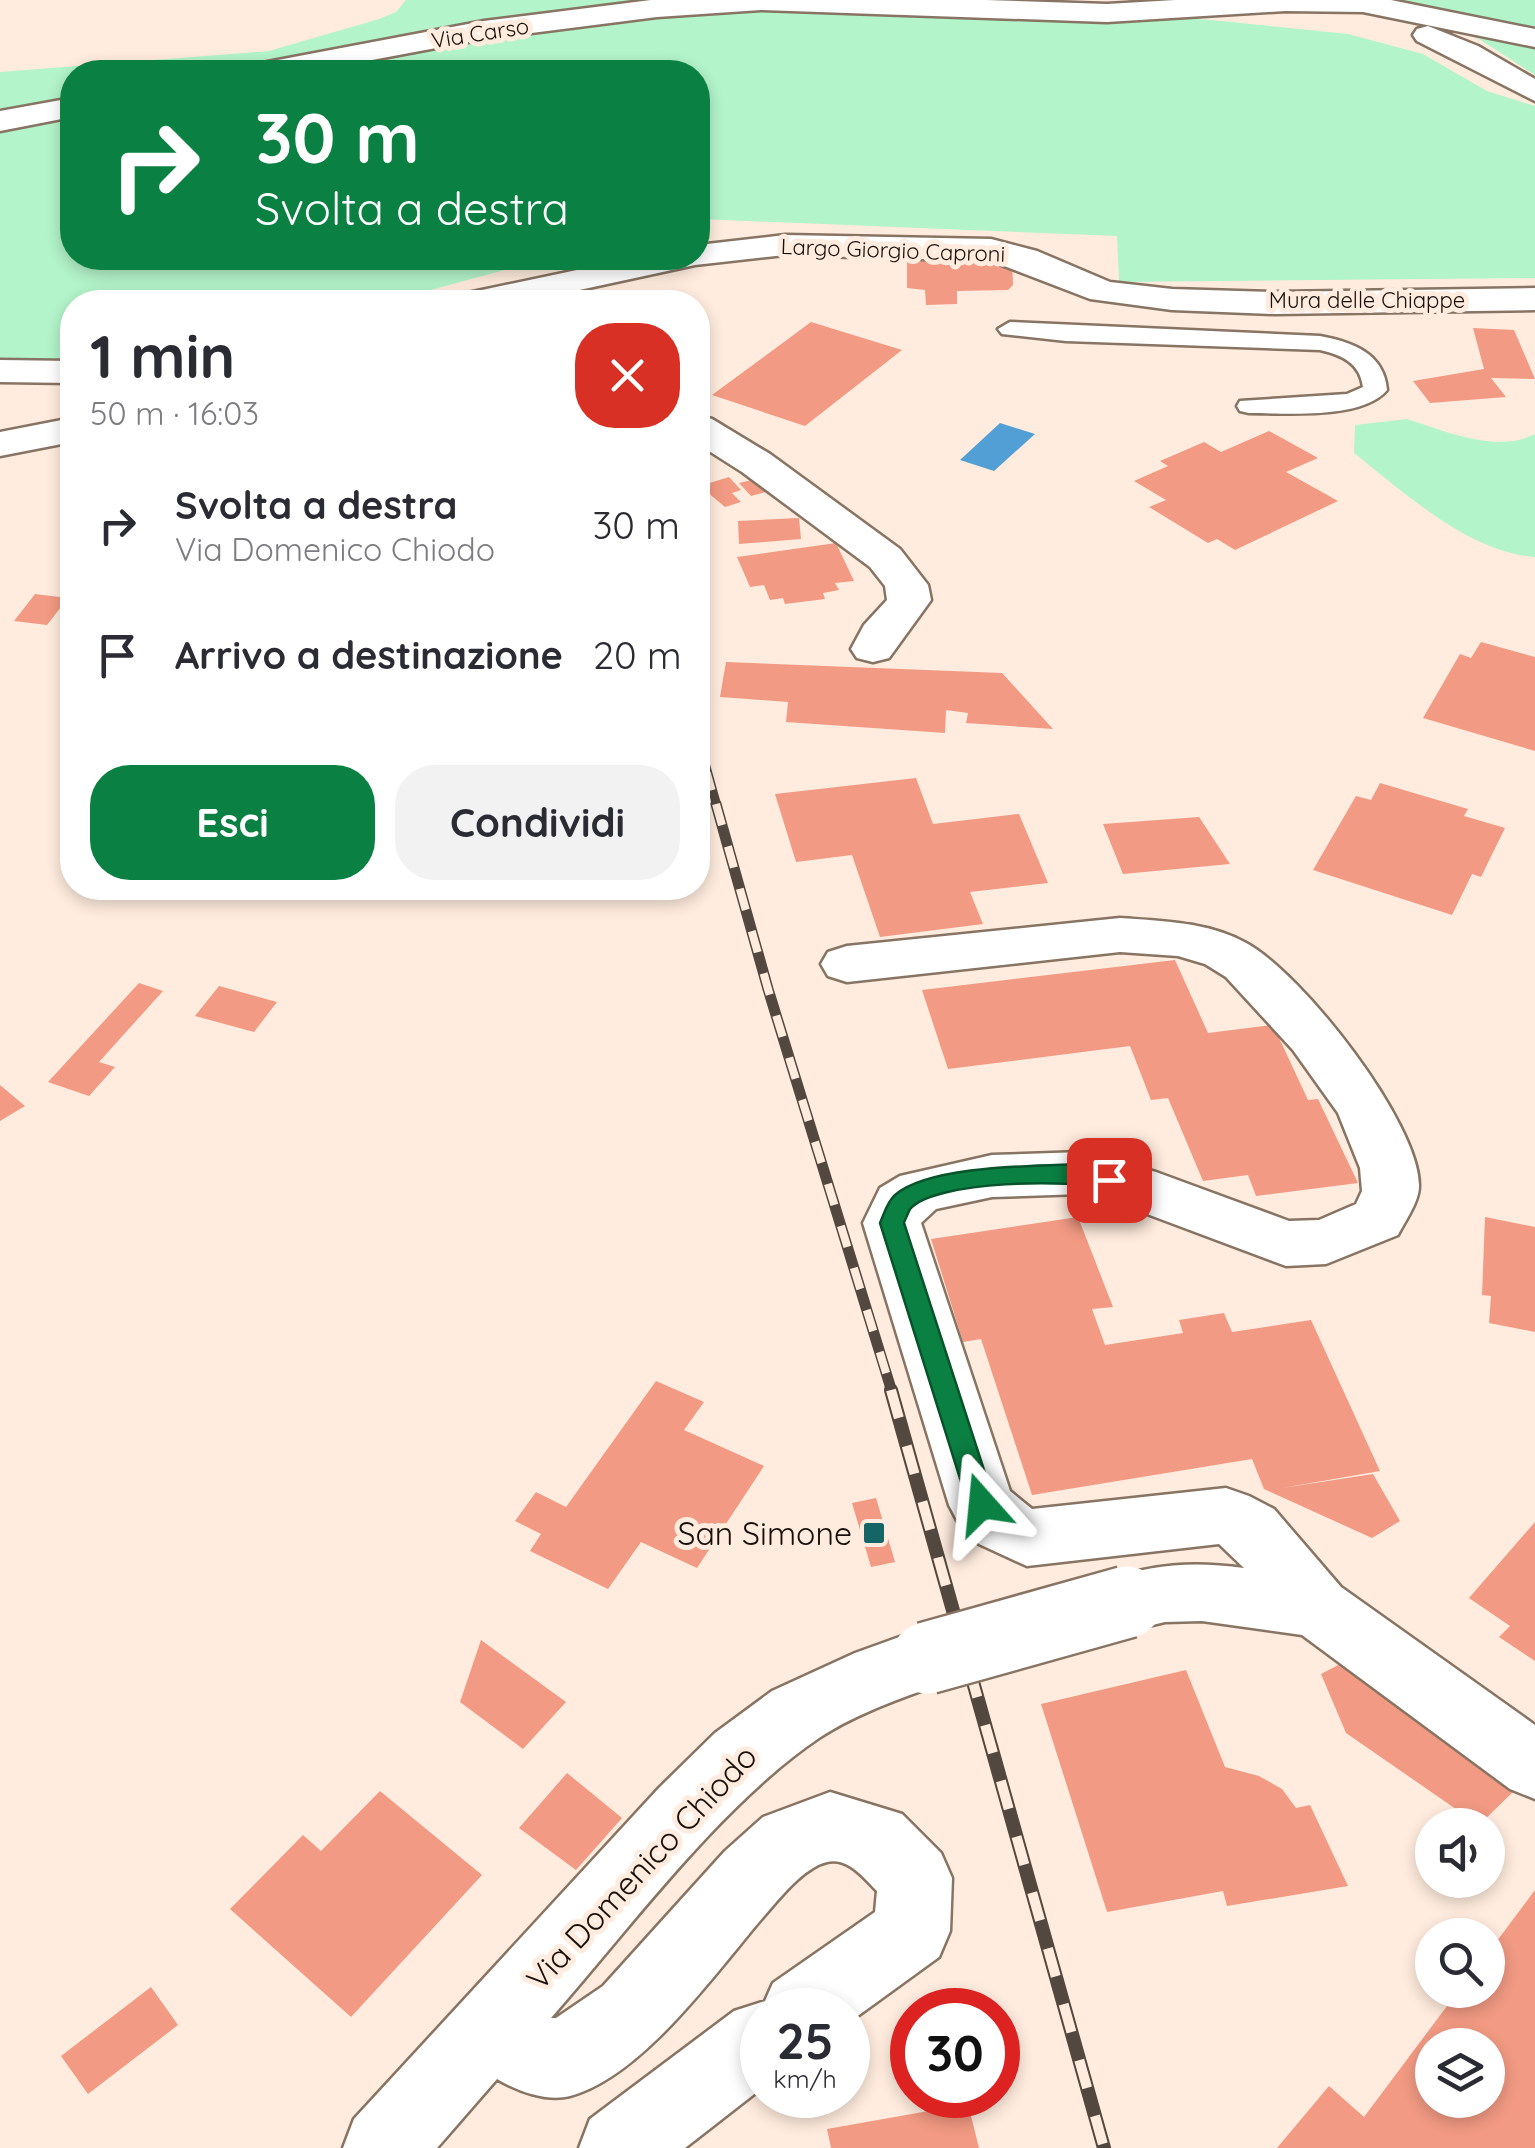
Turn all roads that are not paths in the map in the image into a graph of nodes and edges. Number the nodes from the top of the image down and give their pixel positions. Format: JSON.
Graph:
{"nodes":[{"id":1,"x":1090,"y":0,"type":"edge"},
{"id":2,"x":1285,"y":2,"type":"edge"},
{"id":3,"x":1155,"y":8,"type":"junction"},
{"id":4,"x":1535,"y":38,"type":"edge"},
{"id":5,"x":325,"y":60,"type":"edge"},
{"id":6,"x":1535,"y":92,"type":"edge"},
{"id":7,"x":60,"y":110,"type":"edge"},
{"id":8,"x":0,"y":121,"type":"edge"},
{"id":9,"x":710,"y":253,"type":"edge"},
{"id":10,"x":634,"y":270,"type":"edge"},
{"id":11,"x":555,"y":290,"type":"edge"},
{"id":12,"x":1535,"y":299,"type":"edge"},
{"id":13,"x":1200,"y":300,"type":"junction"},
{"id":14,"x":1010,"y":329,"type":"dead end"},
{"id":15,"x":1231,"y":341,"type":"junction"},
{"id":16,"x":0,"y":371,"type":"edge"},
{"id":17,"x":60,"y":372,"type":"edge"},
{"id":18,"x":1250,"y":406,"type":"dead end"},
{"id":19,"x":60,"y":432,"type":"edge"},
{"id":20,"x":710,"y":434,"type":"edge"},
{"id":21,"x":0,"y":444,"type":"edge"},
{"id":22,"x":873,"y":649,"type":"dead end"},
{"id":23,"x":848,"y":964,"type":"dead end"},
{"id":24,"x":1317,"y":1608,"type":"junction"},
{"id":25,"x":1535,"y":1766,"type":"edge"},
{"id":26,"x":831,"y":1988,"type":"edge"},
{"id":27,"x":492,"y":2030,"type":"junction"},
{"id":28,"x":740,"y":2055,"type":"edge"},
{"id":29,"x":383,"y":2148,"type":"edge"},
{"id":30,"x":619,"y":2148,"type":"edge"}],
"edges":[{"from":1,"to":3,"type":"street"},
{"from":2,"to":3,"type":"street","name":"Via Carso"},
{"from":2,"to":4,"type":"street","name":"Via Carso"},
{"from":2,"to":6,"type":"street"},
{"from":3,"to":5,"type":"street","name":"Via Carso"},
{"from":7,"to":8,"type":"street"},
{"from":9,"to":13,"type":"street","name":"Largo Giorgio Caproni"},
{"from":10,"to":11,"type":"street"},
{"from":12,"to":13,"type":"street","name":"Mura delle Chiappe"},
{"from":13,"to":15,"type":"lane"},
{"from":14,"to":15,"type":"lane"},
{"from":15,"to":18,"type":"lane"},
{"from":16,"to":17,"type":"street"},
{"from":19,"to":21,"type":"street"},
{"from":20,"to":22,"type":"street"},
{"from":23,"to":24,"type":"street","name":"Via Domenico Chiodo"},
{"from":24,"to":25,"type":"street","name":"Via Domenico Chiodo"},
{"from":24,"to":27,"type":"street","name":"Via Domenico Chiodo","bridge":true},
{"from":26,"to":27,"type":"street"},
{"from":27,"to":29,"type":"street","name":"Via Domenico Chiodo"},
{"from":28,"to":30,"type":"street"}]}
